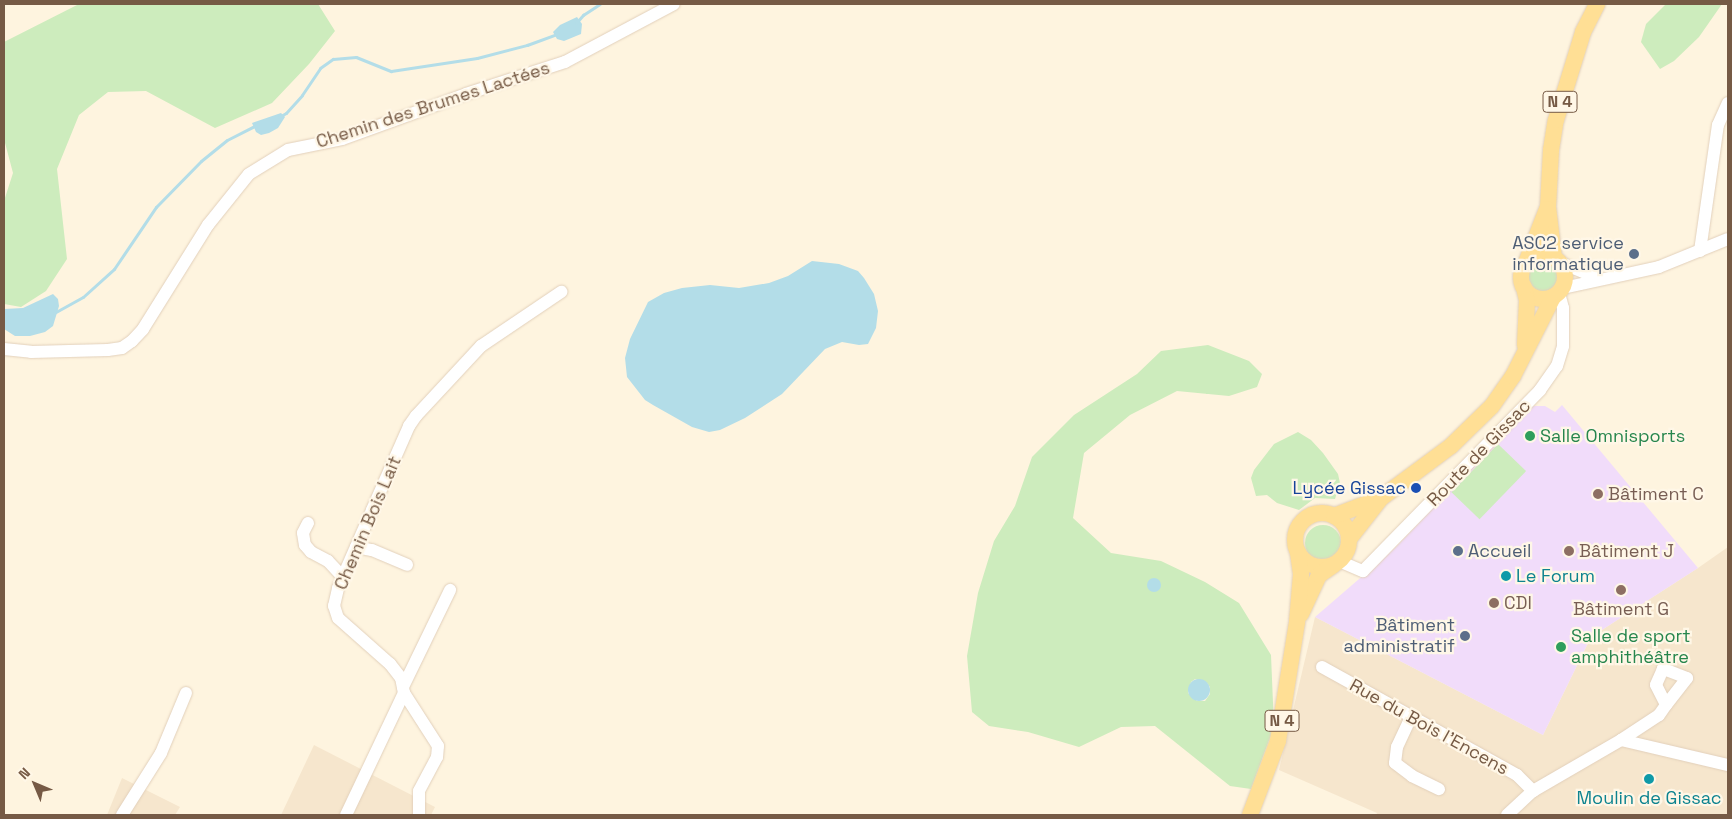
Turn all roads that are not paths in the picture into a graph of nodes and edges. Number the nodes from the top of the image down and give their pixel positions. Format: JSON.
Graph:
{"nodes":[{"id":1,"x":674,"y":4,"type":"edge"},
{"id":2,"x":1597,"y":4,"type":"edge"},
{"id":3,"x":1728,"y":103,"type":"edge"},
{"id":4,"x":1548,"y":207,"type":"junction"},
{"id":5,"x":1728,"y":239,"type":"edge"},
{"id":6,"x":1700,"y":251,"type":"junction"},
{"id":7,"x":1556,"y":260,"type":"junction"},
{"id":8,"x":1526,"y":263,"type":"junction"},
{"id":9,"x":1600,"y":278,"type":"junction"},
{"id":10,"x":1524,"y":287,"type":"junction"},
{"id":11,"x":561,"y":292,"type":"dead end"},
{"id":12,"x":1558,"y":293,"type":"junction"},
{"id":13,"x":4,"y":349,"type":"edge"},
{"id":14,"x":1525,"y":351,"type":"junction"},
{"id":15,"x":1381,"y":498,"type":"junction"},
{"id":16,"x":1334,"y":516,"type":"junction"},
{"id":17,"x":308,"y":523,"type":"dead end"},
{"id":18,"x":1349,"y":540,"type":"junction"},
{"id":19,"x":356,"y":547,"type":"junction"},
{"id":20,"x":1298,"y":552,"type":"junction"},
{"id":21,"x":1337,"y":562,"type":"junction"},
{"id":22,"x":407,"y":565,"type":"dead end"},
{"id":23,"x":343,"y":577,"type":"junction"},
{"id":24,"x":450,"y":590,"type":"dead end"},
{"id":25,"x":1297,"y":622,"type":"junction"},
{"id":26,"x":1322,"y":667,"type":"dead end"},
{"id":27,"x":403,"y":690,"type":"junction"},
{"id":28,"x":186,"y":692,"type":"dead end"},
{"id":29,"x":1666,"y":706,"type":"dead end"},
{"id":30,"x":1411,"y":716,"type":"junction"},
{"id":31,"x":1621,"y":740,"type":"junction"},
{"id":32,"x":1728,"y":765,"type":"edge"},
{"id":33,"x":1439,"y":789,"type":"dead end"},
{"id":34,"x":1533,"y":791,"type":"junction"},
{"id":35,"x":122,"y":815,"type":"edge"},
{"id":36,"x":346,"y":815,"type":"edge"},
{"id":37,"x":419,"y":815,"type":"edge"},
{"id":38,"x":1250,"y":815,"type":"edge"},
{"id":39,"x":1507,"y":815,"type":"edge"}],
"edges":[{"from":1,"to":13,"type":"street","name":"Chemin des Brumes Lactées"},
{"from":2,"to":4,"type":"main road","number":"N 4"},
{"from":3,"to":6,"type":"street"},
{"from":4,"to":7,"type":"main road","number":"N 4"},
{"from":4,"to":8,"type":"main road","number":"N 4"},
{"from":5,"to":6,"type":"street"},
{"from":6,"to":9,"type":"street"},
{"from":7,"to":8,"type":"main road"},
{"from":7,"to":9,"type":"street"},
{"from":7,"to":12,"type":"main road","number":"N 4"},
{"from":8,"to":10,"type":"main road","number":"N 4"},
{"from":9,"to":12,"type":"street"},
{"from":10,"to":12,"type":"main road"},
{"from":10,"to":14,"type":"main road","name":"Route de Gissac","number":"N 4"},
{"from":11,"to":19,"type":"street","name":"Chemin Bois Lait"},
{"from":12,"to":14,"type":"main road","name":"Route de Gissac","number":"N 4"},
{"from":12,"to":21,"type":"street","name":"Route de Gissac"},
{"from":14,"to":15,"type":"main road","name":"Route de Gissac","number":"N 4"},
{"from":15,"to":16,"type":"main road","name":"Route de Gissac","number":"N 4"},
{"from":15,"to":18,"type":"main road","name":"Route de Gissac","number":"N 4"},
{"from":16,"to":18,"type":"main road"},
{"from":16,"to":20,"type":"main road","number":"N 4"},
{"from":17,"to":23,"type":"street"},
{"from":18,"to":21,"type":"main road","number":"N 4"},
{"from":19,"to":22,"type":"street"},
{"from":19,"to":23,"type":"street","name":"Chemin Bois Lait"},
{"from":20,"to":21,"type":"main road"},
{"from":20,"to":25,"type":"main road","number":"N 4"},
{"from":21,"to":25,"type":"main road","number":"N 4"},
{"from":23,"to":27,"type":"street","name":"Chemin Bois Lait"},
{"from":24,"to":27,"type":"street"},
{"from":25,"to":38,"type":"main road","number":"N 4"},
{"from":26,"to":30,"type":"street","name":"Rue du Bois l'Encens"},
{"from":27,"to":36,"type":"street"},
{"from":27,"to":37,"type":"street","name":"Chemin Bois Lait"},
{"from":28,"to":35,"type":"street"},
{"from":29,"to":31,"type":"street"},
{"from":30,"to":33,"type":"street"},
{"from":30,"to":34,"type":"street","name":"Rue du Bois l'Encens"},
{"from":31,"to":32,"type":"street"},
{"from":31,"to":34,"type":"street"},
{"from":34,"to":39,"type":"street"}]}
